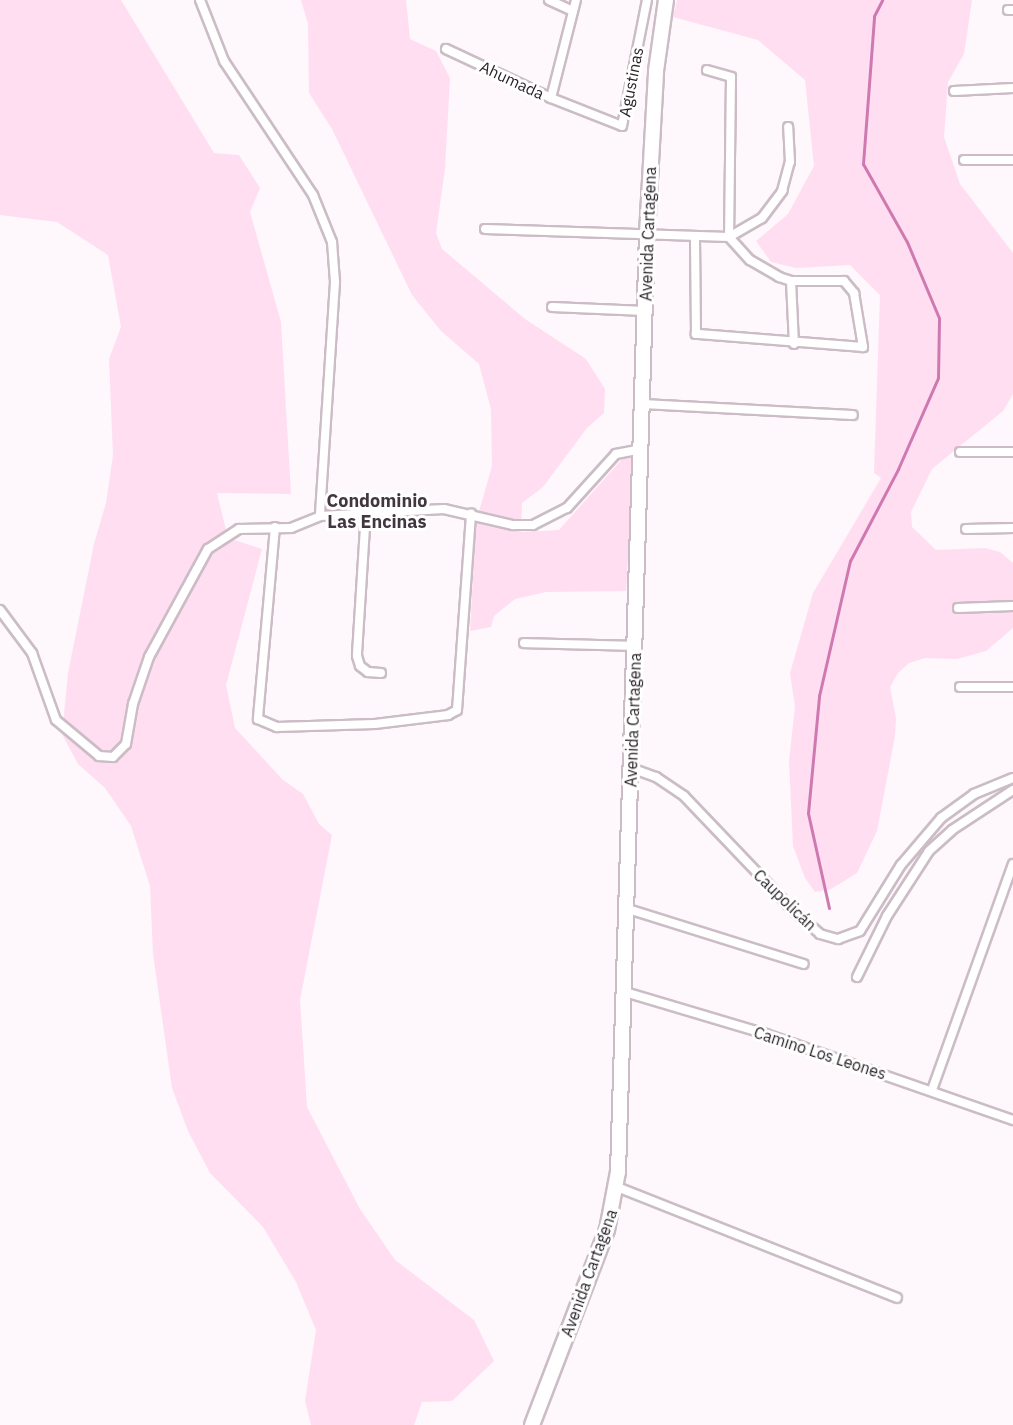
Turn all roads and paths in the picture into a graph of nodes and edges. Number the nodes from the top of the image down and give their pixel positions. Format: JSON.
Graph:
{"nodes":[{"id":1,"x":200,"y":0,"type":"edge"},
{"id":2,"x":549,"y":0,"type":"edge"},
{"id":3,"x":576,"y":0,"type":"edge"},
{"id":4,"x":648,"y":0,"type":"edge"},
{"id":5,"x":666,"y":0,"type":"edge"},
{"id":6,"x":573,"y":11,"type":"junction"},
{"id":7,"x":446,"y":49,"type":"dead end"},
{"id":8,"x":707,"y":70,"type":"dead end"},
{"id":9,"x":1013,"y":88,"type":"edge"},
{"id":10,"x":954,"y":91,"type":"dead end"},
{"id":11,"x":552,"y":98,"type":"junction"},
{"id":12,"x":788,"y":127,"type":"dead end"},
{"id":13,"x":964,"y":160,"type":"dead end"},
{"id":14,"x":1013,"y":160,"type":"edge"},
{"id":15,"x":485,"y":229,"type":"dead end"},
{"id":16,"x":647,"y":234,"type":"junction"},
{"id":17,"x":695,"y":237,"type":"junction"},
{"id":18,"x":729,"y":237,"type":"junction"},
{"id":19,"x":791,"y":281,"type":"junction"},
{"id":20,"x":552,"y":307,"type":"dead end"},
{"id":21,"x":645,"y":311,"type":"junction"},
{"id":22,"x":794,"y":344,"type":"junction"},
{"id":23,"x":642,"y":404,"type":"junction"},
{"id":24,"x":853,"y":414,"type":"dead end"},
{"id":25,"x":641,"y":449,"type":"junction"},
{"id":26,"x":960,"y":452,"type":"dead end"},
{"id":27,"x":1013,"y":452,"type":"edge"},
{"id":28,"x":366,"y":511,"type":"junction"},
{"id":29,"x":471,"y":513,"type":"junction"},
{"id":30,"x":320,"y":516,"type":"junction"},
{"id":31,"x":275,"y":527,"type":"junction"},
{"id":32,"x":1013,"y":528,"type":"edge"},
{"id":33,"x":966,"y":529,"type":"dead end"},
{"id":34,"x":1013,"y":606,"type":"edge"},
{"id":35,"x":958,"y":608,"type":"dead end"},
{"id":36,"x":0,"y":610,"type":"edge"},
{"id":37,"x":524,"y":643,"type":"dead end"},
{"id":38,"x":635,"y":646,"type":"junction"},
{"id":39,"x":381,"y":673,"type":"dead end"},
{"id":40,"x":960,"y":687,"type":"dead end"},
{"id":41,"x":1013,"y":687,"type":"edge"},
{"id":42,"x":631,"y":768,"type":"junction"},
{"id":43,"x":1013,"y":778,"type":"edge"},
{"id":44,"x":1013,"y":790,"type":"edge"},
{"id":45,"x":1013,"y":864,"type":"edge"},
{"id":46,"x":628,"y":909,"type":"junction"},
{"id":47,"x":804,"y":964,"type":"dead end"},
{"id":48,"x":857,"y":977,"type":"dead end"},
{"id":49,"x":625,"y":992,"type":"junction"},
{"id":50,"x":932,"y":1090,"type":"junction"},
{"id":51,"x":1013,"y":1120,"type":"edge"},
{"id":52,"x":617,"y":1187,"type":"junction"},
{"id":53,"x":897,"y":1298,"type":"dead end"},
{"id":54,"x":532,"y":1425,"type":"edge"}],
"edges":[{"from":1,"to":30,"type":"street"},
{"from":2,"to":6,"type":"street"},
{"from":3,"to":6,"type":"street","name":"Ahumada"},
{"from":4,"to":11,"type":"street","name":"Agustinas"},
{"from":5,"to":16,"type":"main road","name":"Avenida Cartagena"},
{"from":6,"to":11,"type":"street","name":"Ahumada"},
{"from":7,"to":11,"type":"street","name":"Ahumada"},
{"from":8,"to":18,"type":"street"},
{"from":9,"to":10,"type":"street"},
{"from":12,"to":18,"type":"street"},
{"from":13,"to":14,"type":"street"},
{"from":15,"to":16,"type":"street"},
{"from":16,"to":17,"type":"street"},
{"from":16,"to":21,"type":"main road","name":"Avenida Cartagena"},
{"from":17,"to":18,"type":"street"},
{"from":17,"to":22,"type":"street"},
{"from":18,"to":19,"type":"street"},
{"from":19,"to":22,"type":"street"},
{"from":19,"to":22,"type":"street"},
{"from":20,"to":21,"type":"street"},
{"from":21,"to":23,"type":"main road","name":"Avenida Cartagena"},
{"from":23,"to":24,"type":"street"},
{"from":23,"to":25,"type":"main road","name":"Avenida Cartagena"},
{"from":25,"to":29,"type":"street"},
{"from":25,"to":38,"type":"main road","name":"Avenida Cartagena"},
{"from":26,"to":27,"type":"street"},
{"from":28,"to":29,"type":"street"},
{"from":28,"to":30,"type":"street"},
{"from":28,"to":39,"type":"street"},
{"from":29,"to":31,"type":"street"},
{"from":30,"to":31,"type":"street"},
{"from":31,"to":36,"type":"street"},
{"from":32,"to":33,"type":"street"},
{"from":34,"to":35,"type":"street"},
{"from":37,"to":38,"type":"street"},
{"from":38,"to":42,"type":"main road","name":"Avenida Cartagena"},
{"from":40,"to":41,"type":"street"},
{"from":42,"to":43,"type":"street","name":"Caupolicán"},
{"from":42,"to":46,"type":"main road","name":"Avenida Cartagena"},
{"from":44,"to":48,"type":"street"},
{"from":45,"to":50,"type":"street"},
{"from":46,"to":47,"type":"street"},
{"from":46,"to":49,"type":"main road","name":"Avenida Cartagena"},
{"from":49,"to":50,"type":"street","name":"Camino Los Leones"},
{"from":49,"to":52,"type":"main road","name":"Avenida Cartagena"},
{"from":50,"to":51,"type":"street","name":"Camino Los Leones"},
{"from":52,"to":53,"type":"street"},
{"from":52,"to":54,"type":"main road","name":"Avenida Cartagena"}]}
